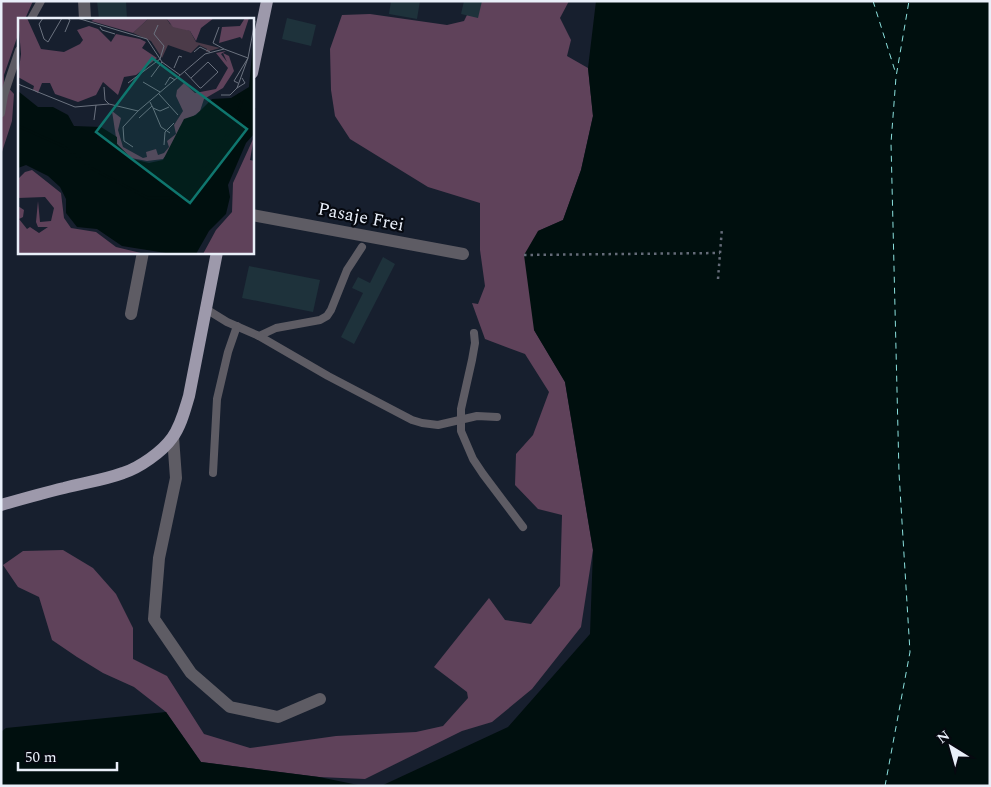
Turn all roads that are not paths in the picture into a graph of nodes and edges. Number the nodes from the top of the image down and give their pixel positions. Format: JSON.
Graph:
{"nodes":[{"id":1,"x":41,"y":1,"type":"edge"},
{"id":2,"x":84,"y":1,"type":"edge"},
{"id":3,"x":264,"y":4,"type":"edge"},
{"id":4,"x":32,"y":18,"type":"edge"},
{"id":5,"x":85,"y":18,"type":"edge"},
{"id":6,"x":256,"y":35,"type":"edge"},
{"id":7,"x":18,"y":53,"type":"edge"},
{"id":8,"x":254,"y":54,"type":"edge"},
{"id":9,"x":1,"y":113,"type":"edge"},
{"id":10,"x":254,"y":215,"type":"edge"},
{"id":11,"x":362,"y":247,"type":"dead end"},
{"id":12,"x":143,"y":254,"type":"edge"},
{"id":13,"x":217,"y":254,"type":"edge"},
{"id":14,"x":463,"y":254,"type":"dead end"},
{"id":15,"x":206,"y":309,"type":"junction"},
{"id":16,"x":131,"y":314,"type":"dead end"},
{"id":17,"x":238,"y":326,"type":"junction"},
{"id":18,"x":474,"y":333,"type":"dead end"},
{"id":19,"x":258,"y":336,"type":"junction"},
{"id":20,"x":497,"y":417,"type":"dead end"},
{"id":21,"x":460,"y":420,"type":"junction"},
{"id":22,"x":173,"y":437,"type":"junction"},
{"id":23,"x":213,"y":473,"type":"dead end"},
{"id":24,"x":1,"y":505,"type":"edge"},
{"id":25,"x":523,"y":527,"type":"dead end"},
{"id":26,"x":320,"y":700,"type":"dead end"}],
"edges":[{"from":1,"to":4,"type":"lane"},
{"from":2,"to":5,"type":"street"},
{"from":3,"to":6,"type":"main road"},
{"from":6,"to":8,"type":"main road"},
{"from":7,"to":9,"type":"lane"},
{"from":10,"to":14,"type":"street","name":"Pasaje Frei"},
{"from":11,"to":19,"type":"lane"},
{"from":12,"to":16,"type":"street"},
{"from":13,"to":15,"type":"main road"},
{"from":15,"to":17,"type":"lane"},
{"from":15,"to":22,"type":"main road"},
{"from":17,"to":19,"type":"lane"},
{"from":17,"to":23,"type":"lane"},
{"from":18,"to":21,"type":"lane"},
{"from":19,"to":21,"type":"lane"},
{"from":20,"to":21,"type":"lane"},
{"from":21,"to":25,"type":"lane"},
{"from":22,"to":24,"type":"main road"},
{"from":22,"to":26,"type":"street"}]}
